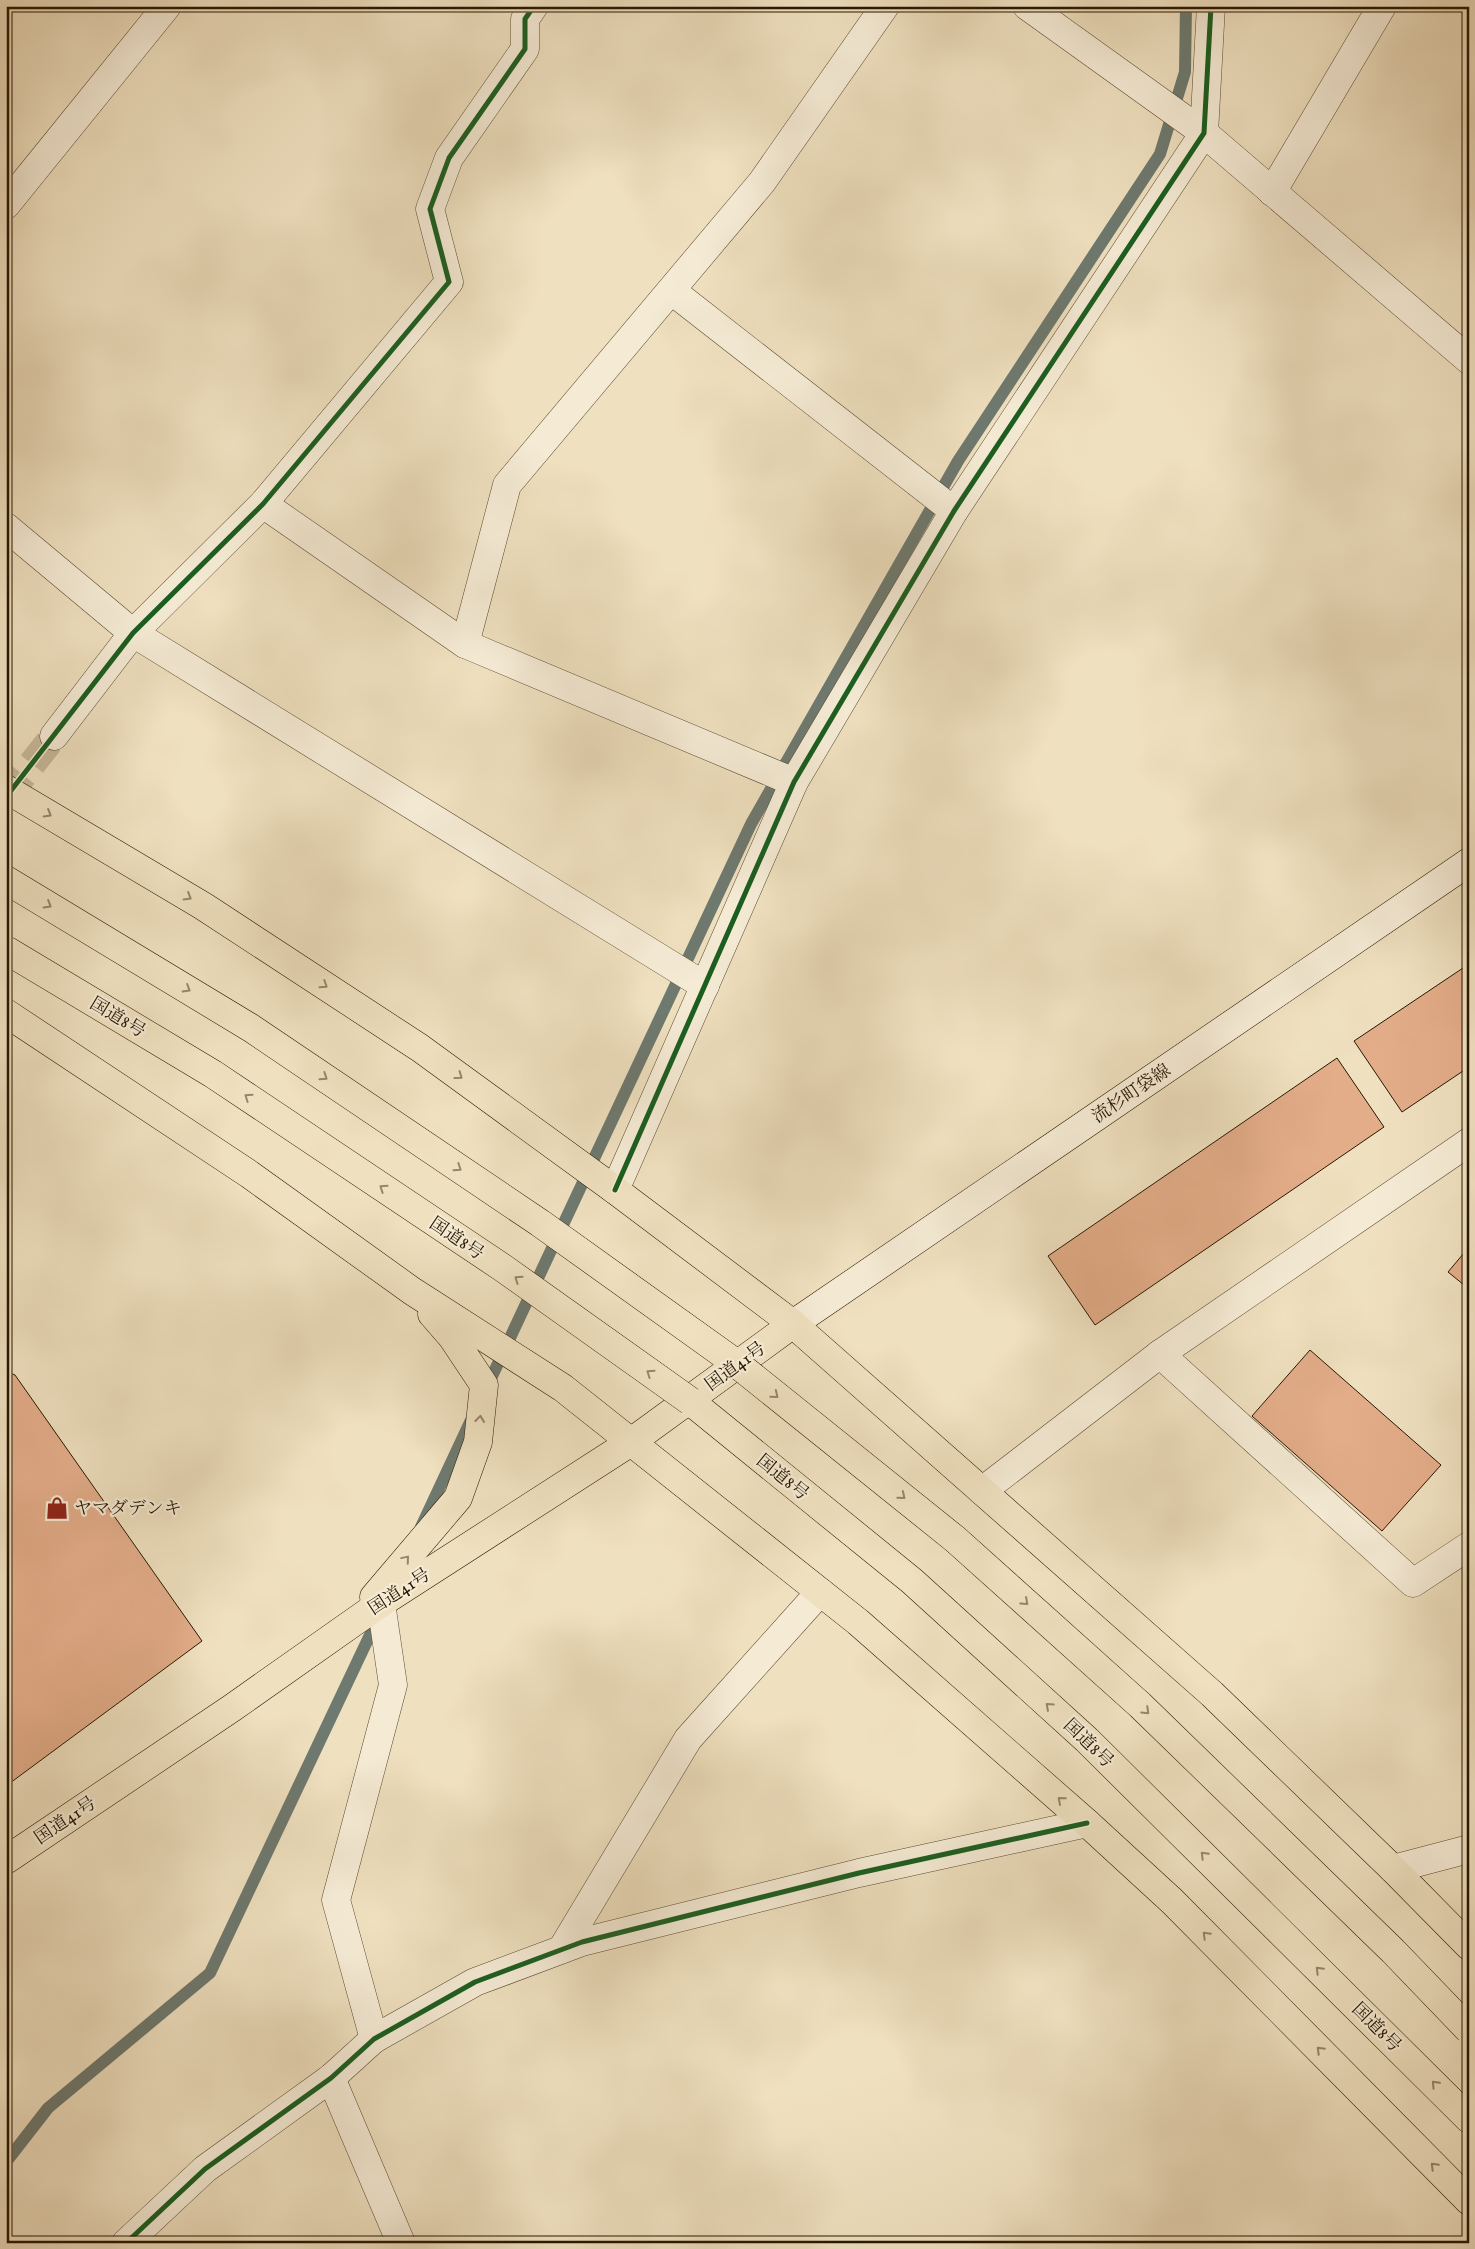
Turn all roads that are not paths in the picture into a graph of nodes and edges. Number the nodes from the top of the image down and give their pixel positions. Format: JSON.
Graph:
{"nodes":[{"id":1,"x":167,"y":6,"type":"edge"},
{"id":2,"x":885,"y":6,"type":"edge"},
{"id":3,"x":1027,"y":6,"type":"edge"},
{"id":4,"x":1211,"y":6,"type":"edge"},
{"id":5,"x":1382,"y":6,"type":"edge"},
{"id":6,"x":522,"y":10,"type":"edge"},
{"id":7,"x":1204,"y":133,"type":"junction"},
{"id":8,"x":1272,"y":192,"type":"junction"},
{"id":9,"x":6,"y":205,"type":"edge"},
{"id":10,"x":672,"y":291,"type":"junction"},
{"id":11,"x":1469,"y":360,"type":"edge"},
{"id":12,"x":263,"y":504,"type":"junction"},
{"id":13,"x":954,"y":511,"type":"junction"},
{"id":14,"x":6,"y":527,"type":"edge"},
{"id":15,"x":133,"y":633,"type":"junction"},
{"id":16,"x":465,"y":644,"type":"junction"},
{"id":17,"x":54,"y":736,"type":"tunnel mouth"},
{"id":18,"x":794,"y":782,"type":"junction"},
{"id":19,"x":6,"y":789,"type":"edge"},
{"id":20,"x":1469,"y":862,"type":"edge"},
{"id":21,"x":6,"y":880,"type":"edge"},
{"id":22,"x":6,"y":950,"type":"edge"},
{"id":23,"x":705,"y":986,"type":"junction"},
{"id":24,"x":6,"y":1013,"type":"edge"},
{"id":25,"x":1469,"y":1142,"type":"edge"},
{"id":26,"x":615,"y":1190,"type":"junction"},
{"id":27,"x":412,"y":1291,"type":"junction"},
{"id":28,"x":793,"y":1324,"type":"junction"},
{"id":29,"x":1160,"y":1354,"type":"junction"},
{"id":30,"x":631,"y":1442,"type":"junction"},
{"id":31,"x":982,"y":1492,"type":"junction"},
{"id":32,"x":1469,"y":1546,"type":"edge"},
{"id":33,"x":820,"y":1592,"type":"junction"},
{"id":34,"x":381,"y":1602,"type":"junction"},
{"id":35,"x":352,"y":1623,"type":"junction"},
{"id":36,"x":1088,"y":1823,"type":"junction"},
{"id":37,"x":1469,"y":1849,"type":"edge"},
{"id":38,"x":6,"y":1860,"type":"edge"},
{"id":39,"x":1393,"y":1869,"type":"junction"},
{"id":40,"x":1469,"y":1946,"type":"edge"},
{"id":41,"x":562,"y":1949,"type":"junction"},
{"id":42,"x":1469,"y":2030,"type":"edge"},
{"id":43,"x":374,"y":2039,"type":"junction"},
{"id":44,"x":331,"y":2078,"type":"junction"},
{"id":45,"x":1469,"y":2119,"type":"edge"},
{"id":46,"x":1469,"y":2201,"type":"edge"},
{"id":47,"x":126,"y":2243,"type":"edge"},
{"id":48,"x":401,"y":2243,"type":"edge"}],
"edges":[{"from":1,"to":9,"type":"street"},
{"from":2,"to":10,"type":"street"},
{"from":3,"to":7,"type":"street"},
{"from":4,"to":7,"type":"street"},
{"from":5,"to":8,"type":"street"},
{"from":6,"to":12,"type":"street"},
{"from":7,"to":8,"type":"street"},
{"from":7,"to":13,"type":"street"},
{"from":8,"to":11,"type":"street"},
{"from":10,"to":13,"type":"street"},
{"from":10,"to":16,"type":"street"},
{"from":12,"to":15,"type":"street"},
{"from":12,"to":16,"type":"street"},
{"from":13,"to":18,"type":"street"},
{"from":14,"to":15,"type":"street"},
{"from":15,"to":17,"type":"street"},
{"from":15,"to":23,"type":"street"},
{"from":16,"to":18,"type":"street"},
{"from":18,"to":23,"type":"street"},
{"from":19,"to":26,"type":"highway","one_way":true},
{"from":20,"to":28,"type":"street","name":"流杉町袋線"},
{"from":21,"to":42,"type":"highway","one_way":true,"bridge":true},
{"from":45,"to":22,"type":"highway","name":"国道8号","one_way":true,"bridge":true},
{"from":23,"to":26,"type":"street"},
{"from":24,"to":27,"type":"highway"},
{"from":25,"to":29,"type":"street"},
{"from":26,"to":28,"type":"highway"},
{"from":27,"to":30,"type":"highway"},
{"from":35,"to":27,"type":"highway","one_way":true},
{"from":28,"to":30,"type":"highway","name":"国道41号"},
{"from":28,"to":31,"type":"highway"},
{"from":29,"to":31,"type":"street"},
{"from":29,"to":32,"type":"street"},
{"from":30,"to":33,"type":"highway"},
{"from":30,"to":34,"type":"highway","name":"国道41号"},
{"from":31,"to":39,"type":"highway"},
{"from":36,"to":33,"type":"highway","one_way":true},
{"from":33,"to":41,"type":"street"},
{"from":34,"to":35,"type":"highway","name":"国道41号"},
{"from":34,"to":43,"type":"street"},
{"from":35,"to":38,"type":"highway","name":"国道41号"},
{"from":36,"to":41,"type":"street"},
{"from":46,"to":36,"type":"highway","one_way":true},
{"from":37,"to":39,"type":"street"},
{"from":39,"to":40,"type":"highway"},
{"from":41,"to":43,"type":"street"},
{"from":43,"to":44,"type":"street"},
{"from":44,"to":47,"type":"street"},
{"from":44,"to":48,"type":"street"}]}
